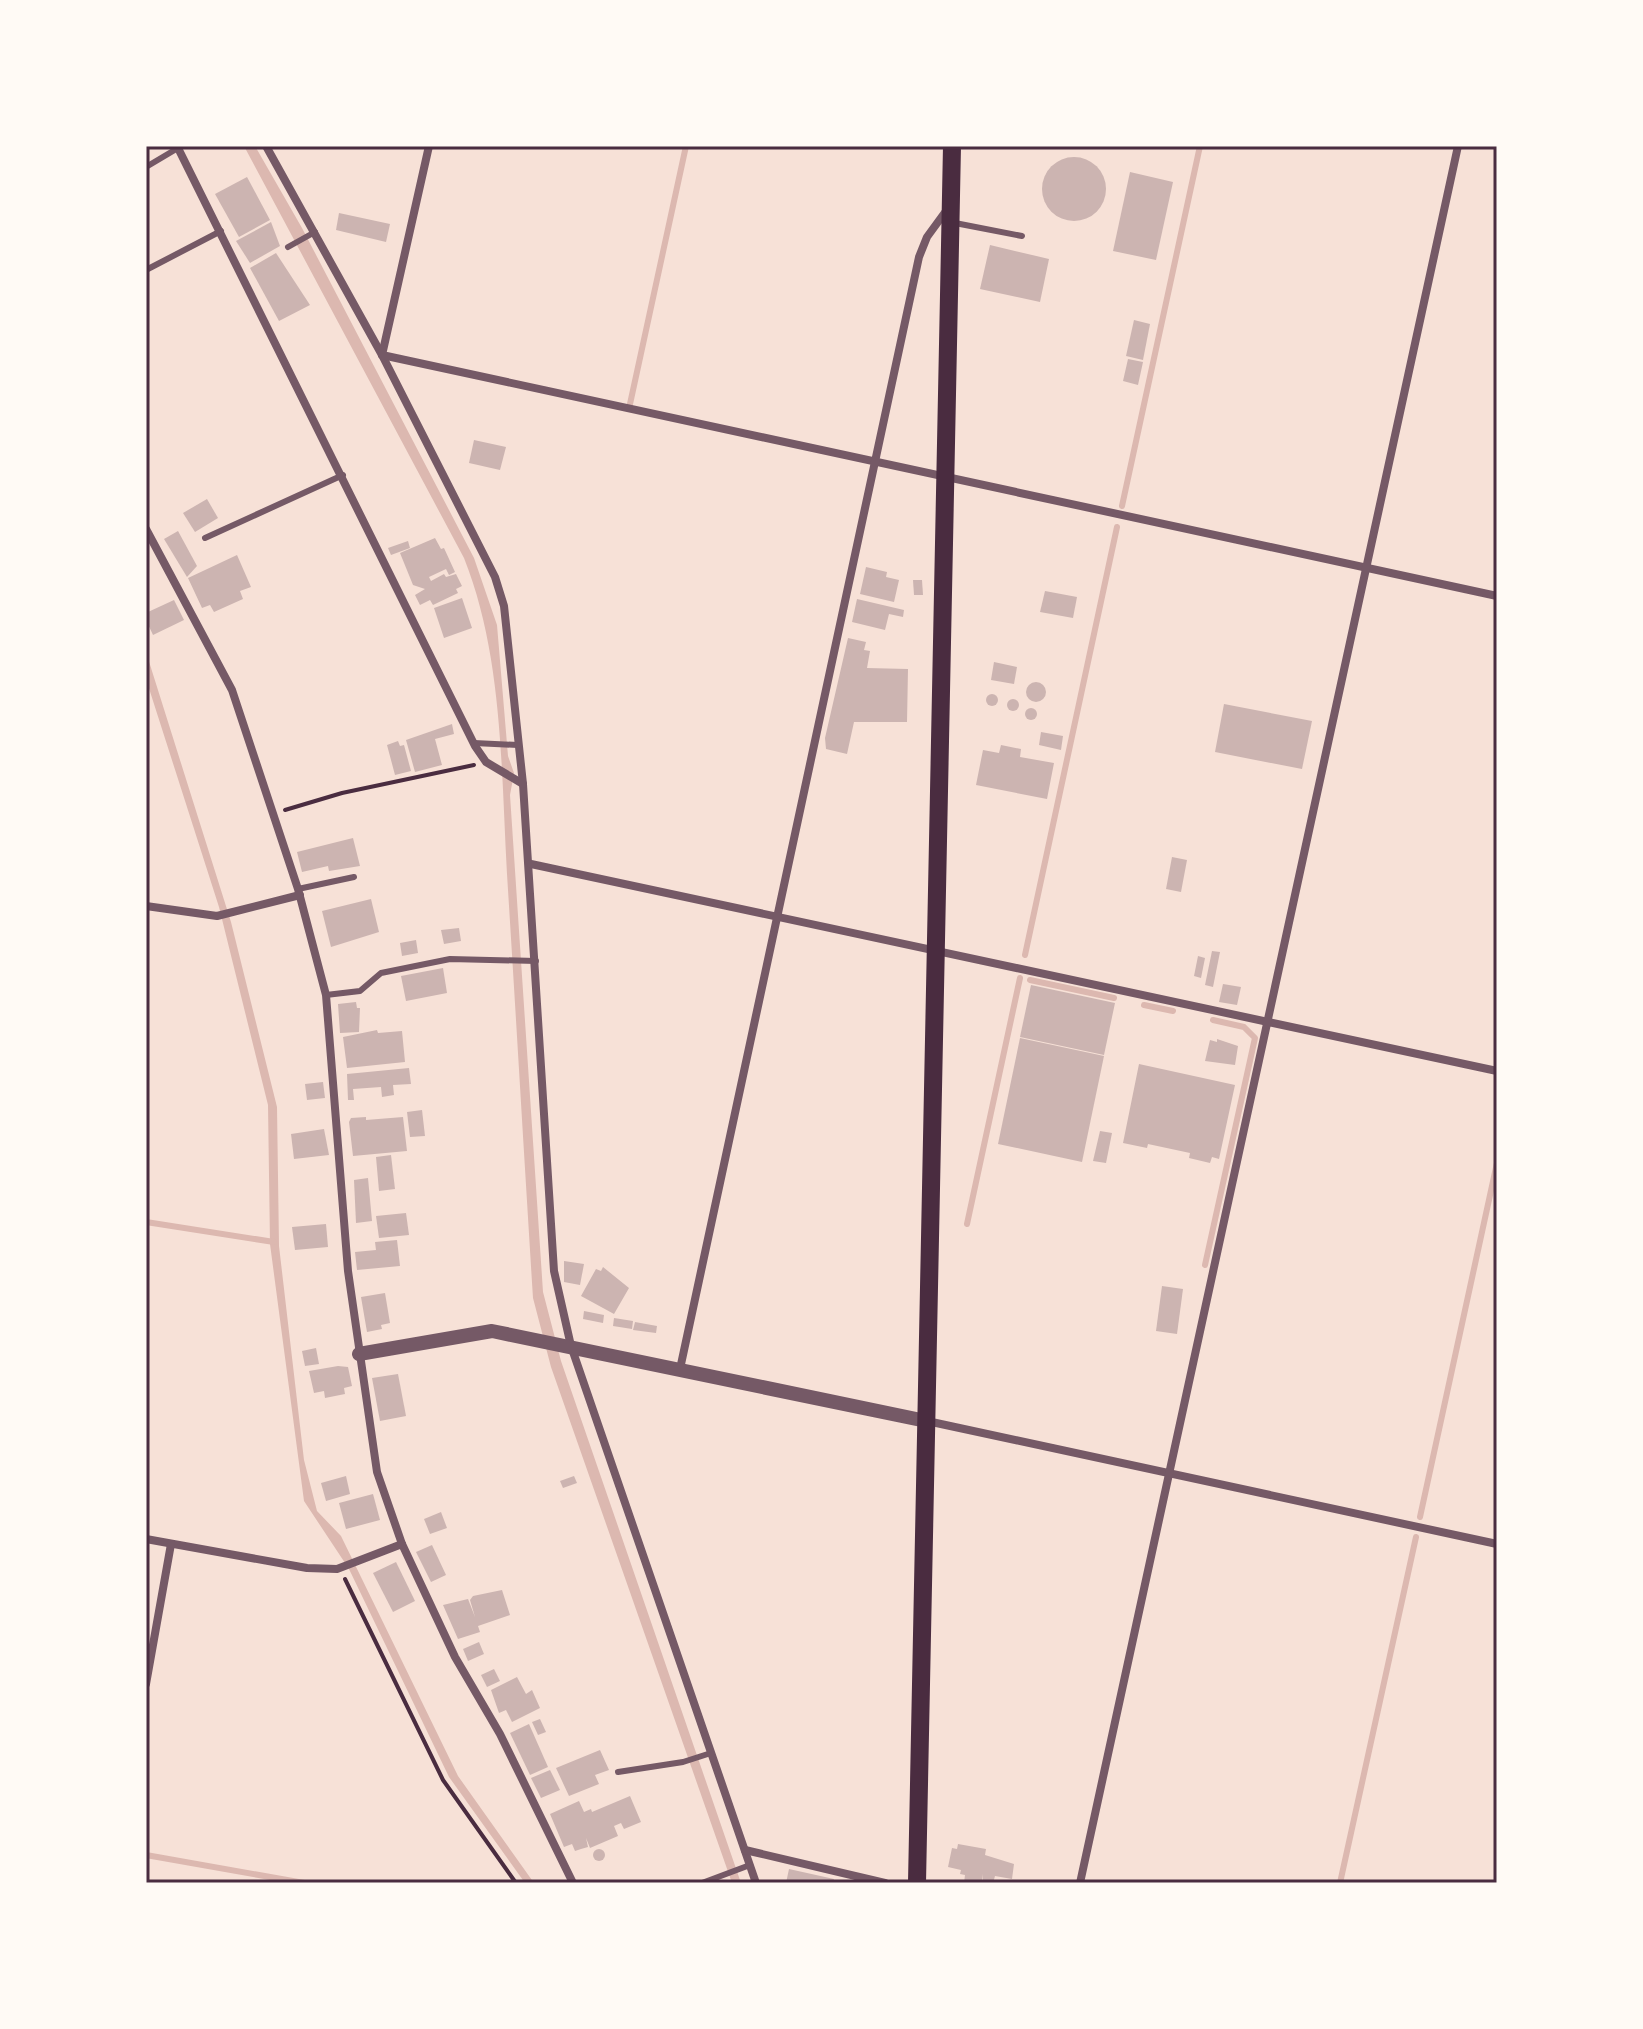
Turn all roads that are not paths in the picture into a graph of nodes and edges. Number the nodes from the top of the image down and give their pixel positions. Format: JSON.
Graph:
{"nodes":[{"id":1,"x":266,"y":146,"type":"edge"},
{"id":2,"x":429,"y":146,"type":"edge"},
{"id":3,"x":952,"y":146,"type":"edge"},
{"id":4,"x":1458,"y":146,"type":"edge"},
{"id":5,"x":178,"y":147,"type":"edge"},
{"id":6,"x":146,"y":167,"type":"edge"},
{"id":7,"x":950,"y":214,"type":"junction"},
{"id":8,"x":221,"y":231,"type":"junction"},
{"id":9,"x":313,"y":233,"type":"junction"},
{"id":10,"x":1022,"y":236,"type":"dead end"},
{"id":11,"x":288,"y":247,"type":"dead end"},
{"id":12,"x":146,"y":270,"type":"edge"},
{"id":13,"x":382,"y":355,"type":"junction"},
{"id":14,"x":874,"y":463,"type":"junction"},
{"id":15,"x":343,"y":475,"type":"junction"},
{"id":16,"x":947,"y":478,"type":"junction"},
{"id":17,"x":146,"y":529,"type":"edge"},
{"id":18,"x":205,"y":538,"type":"dead end"},
{"id":19,"x":1367,"y":568,"type":"junction"},
{"id":20,"x":1497,"y":596,"type":"edge"},
{"id":21,"x":474,"y":743,"type":"junction"},
{"id":22,"x":516,"y":745,"type":"junction"},
{"id":23,"x":521,"y":783,"type":"junction"},
{"id":24,"x":531,"y":864,"type":"junction"},
{"id":25,"x":354,"y":877,"type":"dead end"},
{"id":26,"x":299,"y":892,"type":"junction"},
{"id":27,"x":146,"y":906,"type":"edge"},
{"id":28,"x":777,"y":916,"type":"junction"},
{"id":29,"x":937,"y":951,"type":"junction"},
{"id":30,"x":532,"y":960,"type":"junction"},
{"id":31,"x":326,"y":995,"type":"junction"},
{"id":32,"x":1267,"y":1021,"type":"junction"},
{"id":33,"x":1497,"y":1071,"type":"edge"},
{"id":34,"x":567,"y":1345,"type":"junction"},
{"id":35,"x":359,"y":1354,"type":"junction"},
{"id":36,"x":680,"y":1369,"type":"junction"},
{"id":37,"x":926,"y":1421,"type":"junction"},
{"id":38,"x":1171,"y":1472,"type":"junction"},
{"id":39,"x":146,"y":1539,"type":"edge"},
{"id":40,"x":171,"y":1544,"type":"junction"},
{"id":41,"x":402,"y":1544,"type":"junction"},
{"id":42,"x":1497,"y":1544,"type":"edge"},
{"id":43,"x":146,"y":1684,"type":"edge"},
{"id":44,"x":708,"y":1754,"type":"junction"},
{"id":45,"x":618,"y":1772,"type":"dead end"},
{"id":46,"x":745,"y":1850,"type":"junction"},
{"id":47,"x":746,"y":1866,"type":"junction"},
{"id":48,"x":573,"y":1883,"type":"edge"},
{"id":49,"x":702,"y":1883,"type":"edge"},
{"id":50,"x":756,"y":1883,"type":"edge"},
{"id":51,"x":885,"y":1883,"type":"edge"},
{"id":52,"x":917,"y":1883,"type":"edge"},
{"id":53,"x":1080,"y":1883,"type":"edge"}],
"edges":[{"from":1,"to":9,"type":"street"},
{"from":2,"to":13,"type":"street"},
{"from":3,"to":7,"type":"main road"},
{"from":4,"to":19,"type":"street"},
{"from":5,"to":6,"type":"lane"},
{"from":5,"to":8,"type":"street"},
{"from":7,"to":10,"type":"lane"},
{"from":7,"to":14,"type":"street"},
{"from":7,"to":16,"type":"main road"},
{"from":8,"to":12,"type":"lane"},
{"from":8,"to":15,"type":"street"},
{"from":9,"to":11,"type":"lane"},
{"from":9,"to":13,"type":"street"},
{"from":13,"to":14,"type":"street"},
{"from":13,"to":22,"type":"street"},
{"from":14,"to":16,"type":"street"},
{"from":14,"to":28,"type":"street"},
{"from":15,"to":18,"type":"lane"},
{"from":15,"to":21,"type":"street"},
{"from":16,"to":19,"type":"street"},
{"from":16,"to":29,"type":"main road"},
{"from":17,"to":26,"type":"street"},
{"from":19,"to":20,"type":"street"},
{"from":19,"to":32,"type":"street"},
{"from":21,"to":22,"type":"lane"},
{"from":21,"to":23,"type":"street"},
{"from":22,"to":23,"type":"street"},
{"from":23,"to":24,"type":"street"},
{"from":24,"to":28,"type":"street"},
{"from":24,"to":30,"type":"street"},
{"from":25,"to":26,"type":"lane"},
{"from":26,"to":27,"type":"street"},
{"from":26,"to":31,"type":"street"},
{"from":28,"to":29,"type":"street"},
{"from":28,"to":36,"type":"street"},
{"from":29,"to":32,"type":"street"},
{"from":29,"to":37,"type":"main road"},
{"from":30,"to":31,"type":"lane"},
{"from":30,"to":34,"type":"street"},
{"from":31,"to":35,"type":"street"},
{"from":32,"to":33,"type":"street"},
{"from":32,"to":38,"type":"street"},
{"from":34,"to":35,"type":"street"},
{"from":34,"to":36,"type":"street"},
{"from":34,"to":44,"type":"street"},
{"from":35,"to":41,"type":"street"},
{"from":36,"to":37,"type":"street"},
{"from":37,"to":38,"type":"street"},
{"from":37,"to":52,"type":"main road"},
{"from":38,"to":42,"type":"street"},
{"from":38,"to":53,"type":"street"},
{"from":39,"to":40,"type":"street"},
{"from":40,"to":41,"type":"street"},
{"from":40,"to":43,"type":"street"},
{"from":41,"to":48,"type":"street"},
{"from":44,"to":45,"type":"lane"},
{"from":44,"to":46,"type":"street"},
{"from":46,"to":47,"type":"street"},
{"from":46,"to":51,"type":"street"},
{"from":47,"to":49,"type":"lane"},
{"from":47,"to":50,"type":"street"}]}
